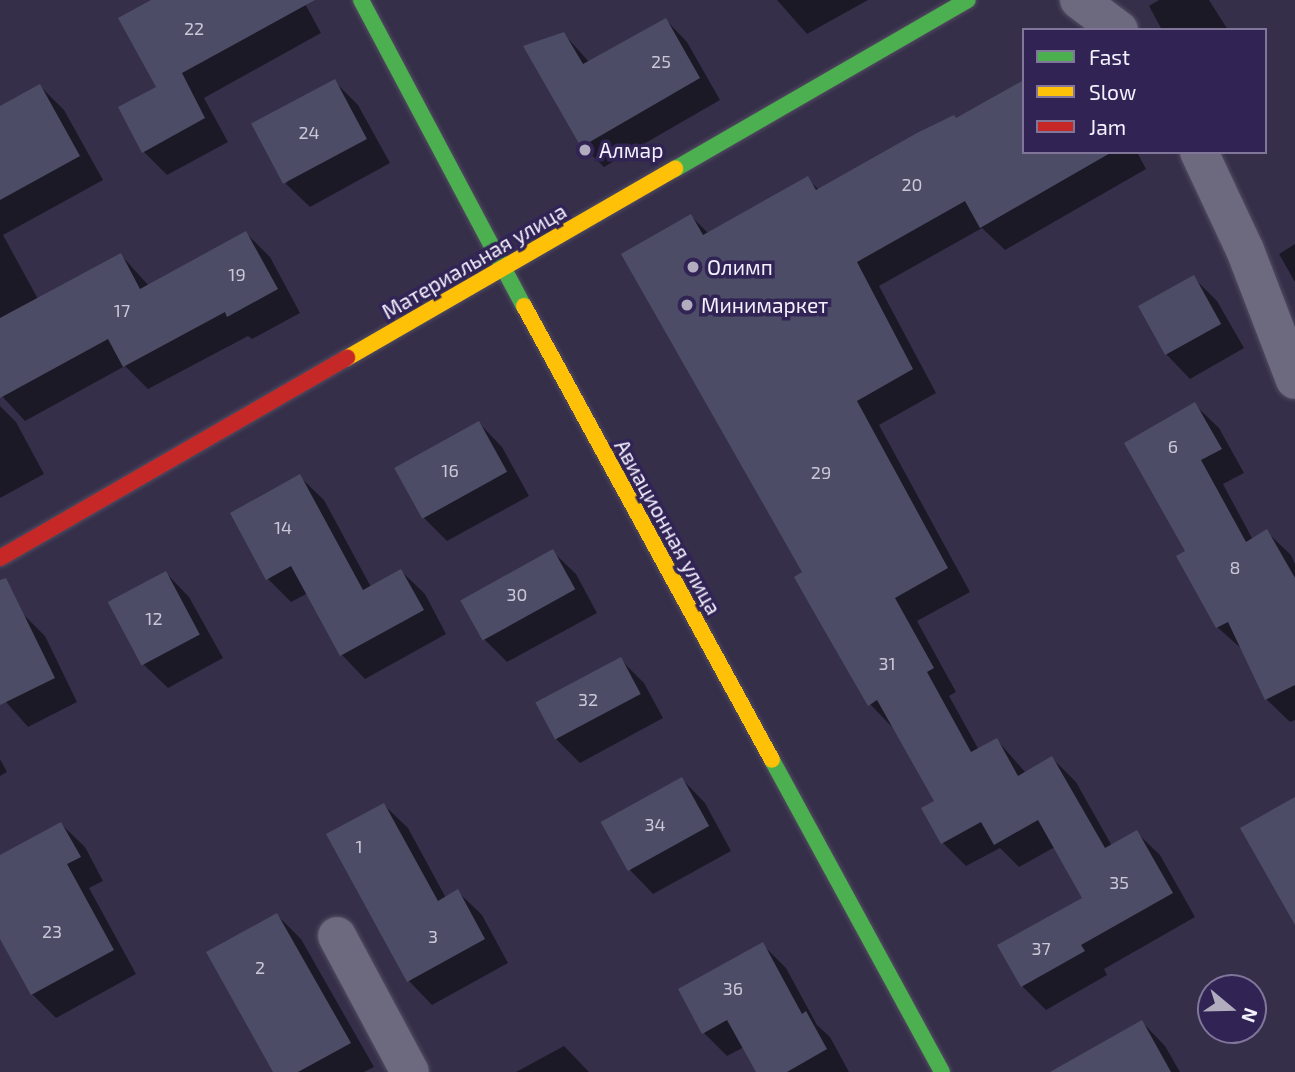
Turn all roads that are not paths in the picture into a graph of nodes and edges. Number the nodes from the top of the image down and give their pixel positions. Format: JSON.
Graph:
{"nodes":[{"id":1,"x":361,"y":0,"type":"edge"},
{"id":2,"x":968,"y":0,"type":"edge"},
{"id":3,"x":1079,"y":0,"type":"edge"},
{"id":4,"x":1116,"y":28,"type":"edge"},
{"id":5,"x":1200,"y":154,"type":"edge"},
{"id":6,"x":503,"y":268,"type":"junction"},
{"id":7,"x":1295,"y":380,"type":"edge"},
{"id":8,"x":0,"y":558,"type":"edge"},
{"id":9,"x":337,"y":936,"type":"dead end"},
{"id":10,"x":410,"y":1072,"type":"edge"},
{"id":11,"x":942,"y":1072,"type":"edge"}],
"edges":[{"from":1,"to":6,"type":"main road","name":"Авиационная улица"},
{"from":2,"to":6,"type":"main road","name":"Материальная улица"},
{"from":3,"to":4,"type":"street"},
{"from":5,"to":7,"type":"street"},
{"from":6,"to":8,"type":"main road","name":"Материальная улица"},
{"from":6,"to":11,"type":"main road","name":"Авиационная улица"},
{"from":9,"to":10,"type":"street"}]}
